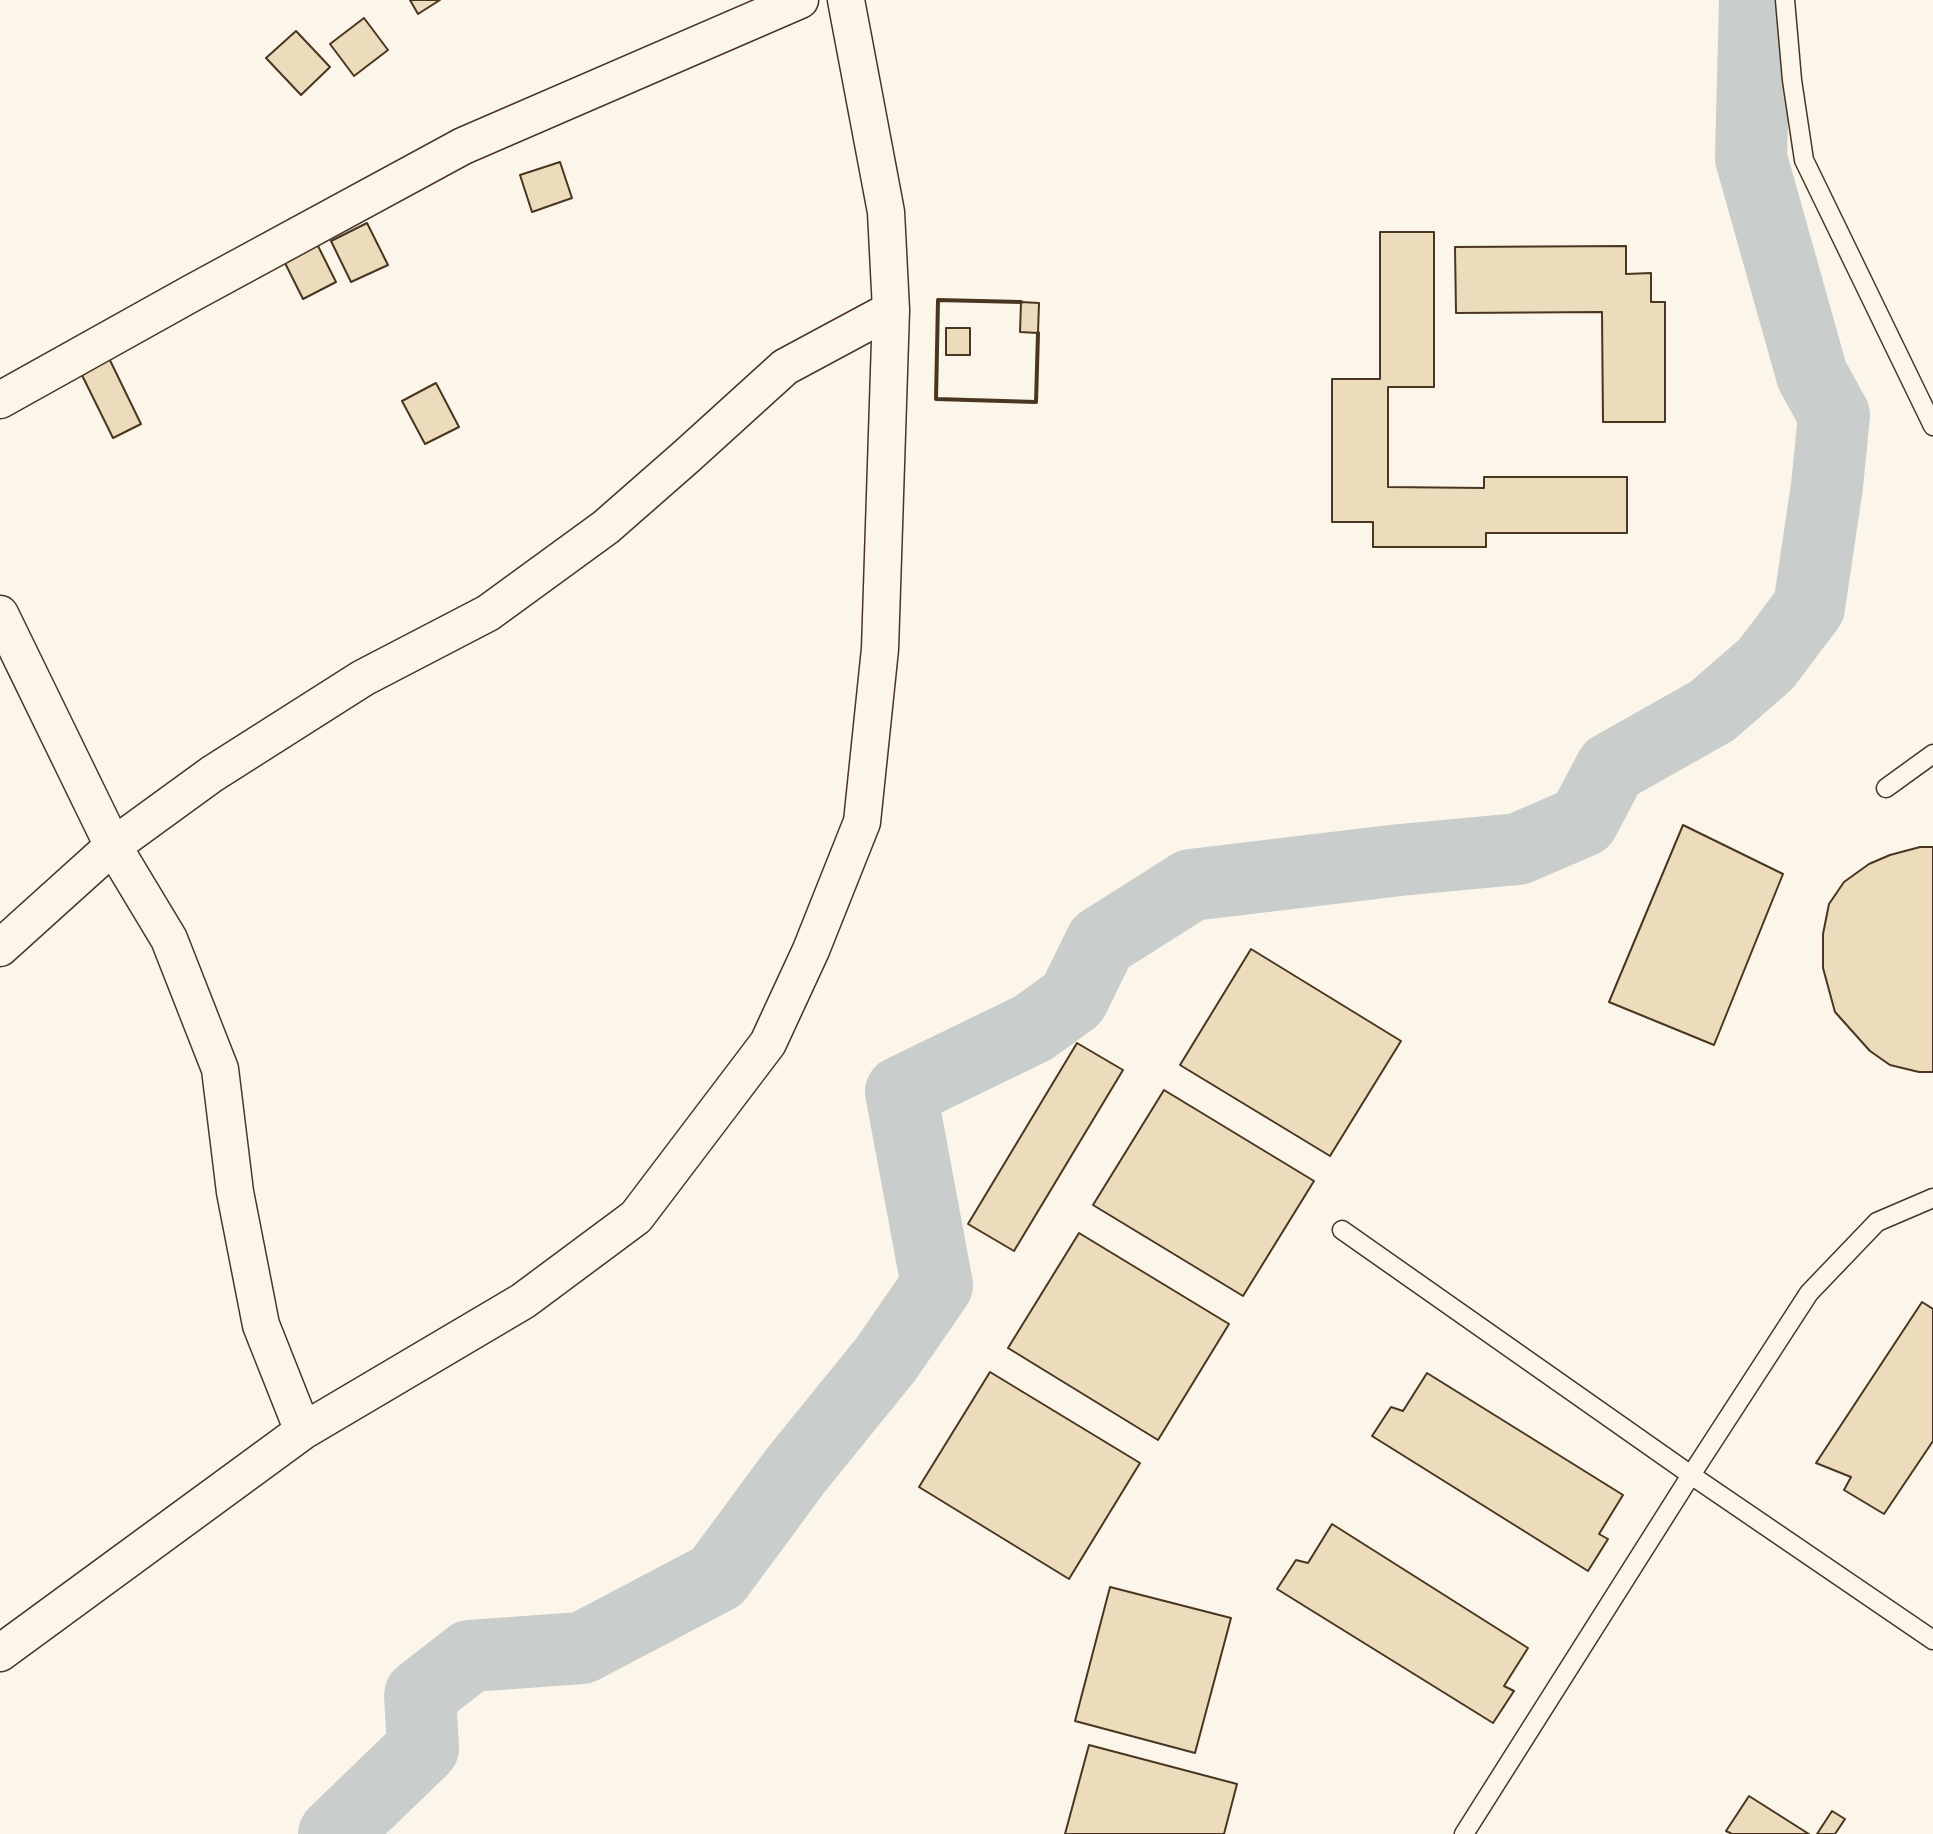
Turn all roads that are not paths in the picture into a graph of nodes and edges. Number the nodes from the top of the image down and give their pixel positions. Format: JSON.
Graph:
{"nodes":[{"id":1,"x":800,"y":0,"type":"edge"},
{"id":2,"x":846,"y":0,"type":"edge"},
{"id":3,"x":1785,"y":0,"type":"edge"},
{"id":4,"x":891,"y":310,"type":"junction"},
{"id":5,"x":0,"y":400,"type":"edge"},
{"id":6,"x":1933,"y":426,"type":"edge"},
{"id":7,"x":0,"y":614,"type":"edge"},
{"id":8,"x":1933,"y":754,"type":"edge"},
{"id":9,"x":1886,"y":788,"type":"dead end"},
{"id":10,"x":113,"y":846,"type":"junction"},
{"id":11,"x":0,"y":948,"type":"edge"},
{"id":12,"x":1933,"y":1198,"type":"edge"},
{"id":13,"x":1342,"y":1230,"type":"dead end"},
{"id":14,"x":303,"y":1431,"type":"junction"},
{"id":15,"x":1691,"y":1475,"type":"junction"},
{"id":16,"x":1933,"y":1640,"type":"edge"},
{"id":17,"x":0,"y":1653,"type":"edge"},
{"id":18,"x":1464,"y":1834,"type":"edge"}],
"edges":[{"from":1,"to":5,"type":"street"},
{"from":2,"to":4,"type":"street"},
{"from":3,"to":6,"type":"lane"},
{"from":4,"to":10,"type":"street"},
{"from":4,"to":14,"type":"street"},
{"from":7,"to":10,"type":"street"},
{"from":8,"to":9,"type":"lane"},
{"from":10,"to":11,"type":"street"},
{"from":10,"to":14,"type":"street"},
{"from":12,"to":15,"type":"lane"},
{"from":13,"to":15,"type":"lane"},
{"from":14,"to":17,"type":"street"},
{"from":15,"to":16,"type":"lane"},
{"from":15,"to":18,"type":"lane"}]}
